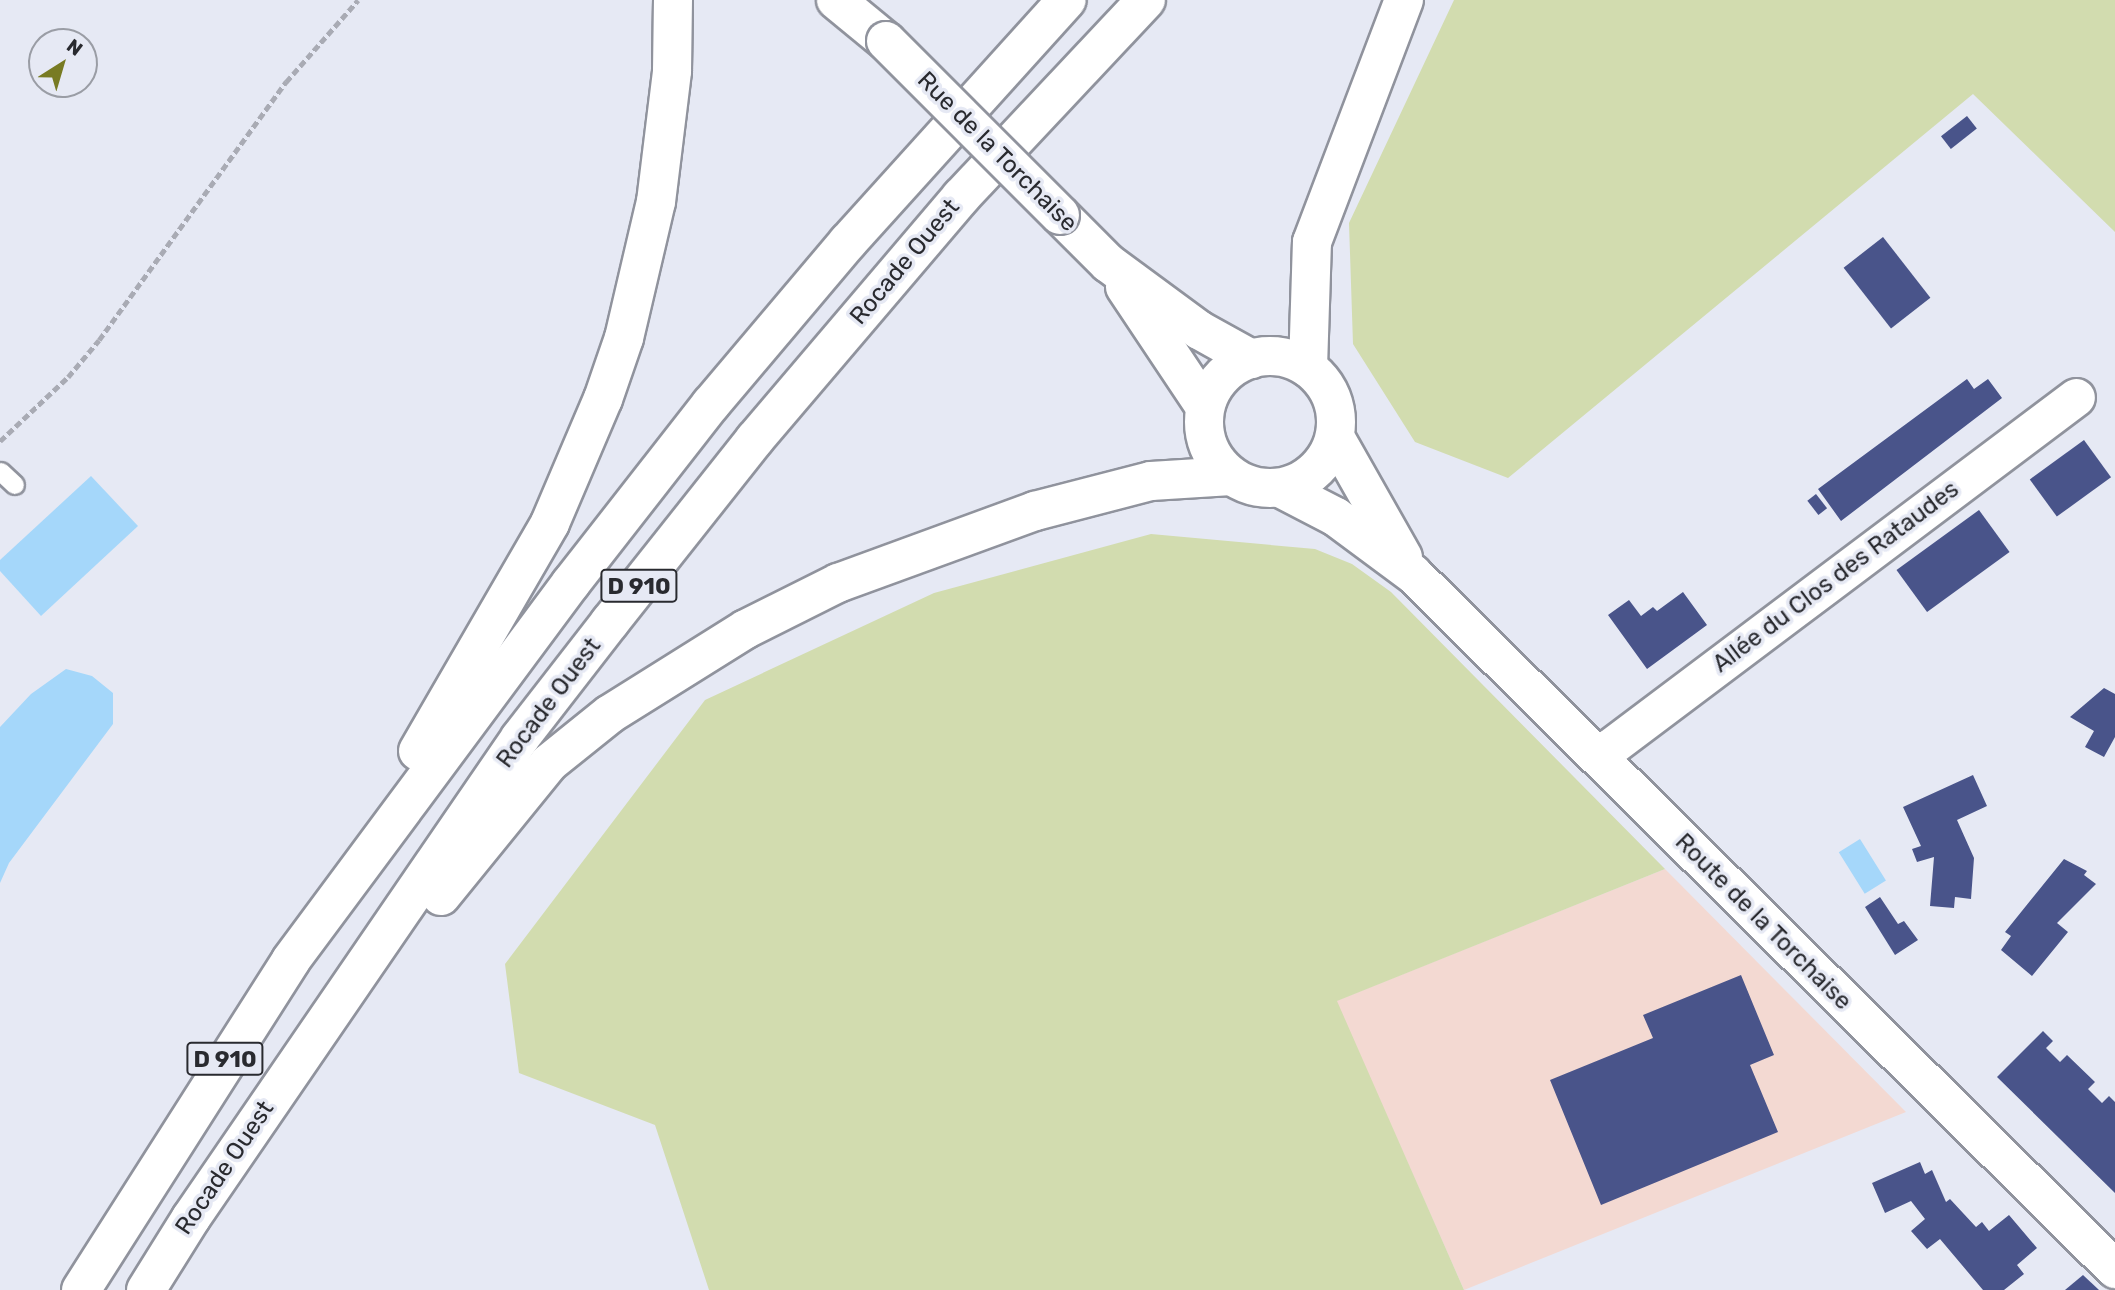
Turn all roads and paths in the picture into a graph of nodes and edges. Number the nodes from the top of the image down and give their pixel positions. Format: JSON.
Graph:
{"nodes":[{"id":1,"x":358,"y":0,"type":"edge"},
{"id":2,"x":673,"y":0,"type":"edge"},
{"id":3,"x":836,"y":0,"type":"edge"},
{"id":4,"x":853,"y":0,"type":"edge"},
{"id":5,"x":1067,"y":0,"type":"edge"},
{"id":6,"x":1146,"y":0,"type":"edge"},
{"id":7,"x":1404,"y":0,"type":"edge"},
{"id":8,"x":886,"y":41,"type":"junction"},
{"id":9,"x":1108,"y":263,"type":"junction"},
{"id":10,"x":1251,"y":359,"type":"junction"},
{"id":11,"x":1308,"y":368,"type":"junction"},
{"id":12,"x":2076,"y":397,"type":"dead end"},
{"id":13,"x":1205,"y":407,"type":"junction"},
{"id":14,"x":1335,"y":437,"type":"junction"},
{"id":15,"x":0,"y":441,"type":"edge"},
{"id":16,"x":1,"y":472,"type":"edge"},
{"id":17,"x":1231,"y":476,"type":"junction"},
{"id":18,"x":15,"y":485,"type":"dead end"},
{"id":19,"x":1280,"y":488,"type":"junction"},
{"id":20,"x":1413,"y":574,"type":"junction"},
{"id":21,"x":1604,"y":763,"type":"junction"},
{"id":22,"x":290,"y":960,"type":"junction"},
{"id":23,"x":191,"y":1218,"type":"junction"},
{"id":24,"x":2115,"y":1269,"type":"edge"},
{"id":25,"x":81,"y":1290,"type":"edge"},
{"id":26,"x":146,"y":1290,"type":"edge"}],
"edges":[{"from":1,"to":15,"type":"path"},
{"from":2,"to":22,"type":"main road"},
{"from":3,"to":8,"type":"main road","name":"Rue de la Torchaise"},
{"from":4,"to":8,"type":"main road","name":"Rue de la Torchaise"},
{"from":5,"to":22,"type":"main road","number":"D 910"},
{"from":6,"to":23,"type":"main road","name":"Rocade Ouest","number":"D 910"},
{"from":7,"to":11,"type":"main road"},
{"from":8,"to":9,"type":"main road","name":"Rue de la Torchaise","bridge":true},
{"from":9,"to":10,"type":"main road","name":"Rue de la Torchaise"},
{"from":9,"to":13,"type":"main road","name":"Rue de la Torchaise"},
{"from":10,"to":11,"type":"main road"},
{"from":10,"to":13,"type":"main road"},
{"from":11,"to":14,"type":"main road"},
{"from":12,"to":21,"type":"street","name":"Allée du Clos des Rataudes"},
{"from":13,"to":17,"type":"main road"},
{"from":14,"to":19,"type":"main road"},
{"from":14,"to":20,"type":"main road","name":"Route de la Torchaise"},
{"from":16,"to":18,"type":"lane"},
{"from":17,"to":19,"type":"main road"},
{"from":17,"to":23,"type":"main road"},
{"from":19,"to":20,"type":"main road","name":"Route de la Torchaise"},
{"from":20,"to":21,"type":"main road","name":"Route de la Torchaise"},
{"from":21,"to":24,"type":"main road","name":"Route de la Torchaise"},
{"from":22,"to":25,"type":"main road","number":"D 910"},
{"from":23,"to":26,"type":"main road","name":"Rocade Ouest","number":"D 910"}]}
